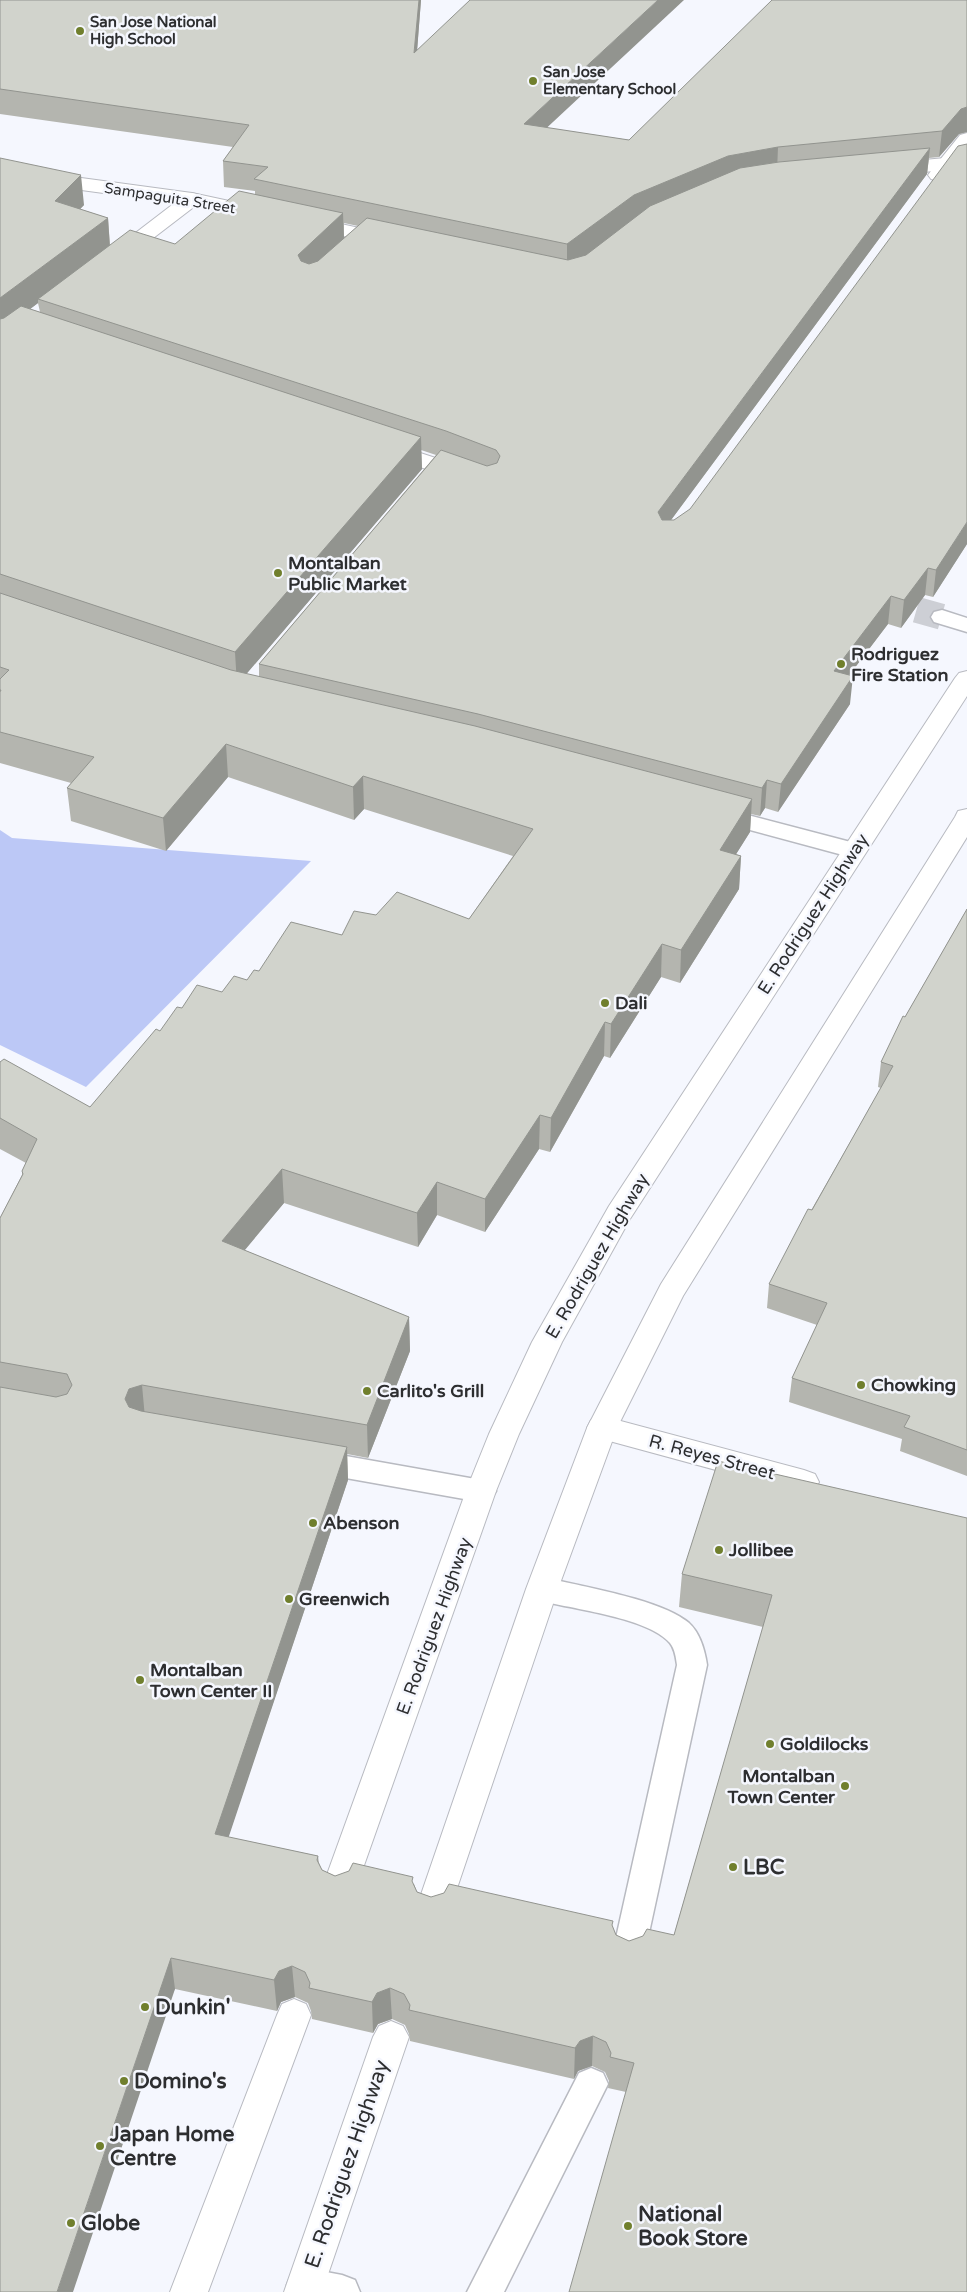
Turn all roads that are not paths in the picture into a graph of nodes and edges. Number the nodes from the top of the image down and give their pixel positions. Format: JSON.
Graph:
{"nodes":[{"id":1,"x":967,"y":139,"type":"edge"},
{"id":2,"x":957,"y":163,"type":"edge"},
{"id":3,"x":871,"y":171,"type":"edge"},
{"id":4,"x":0,"y":173,"type":"edge"},
{"id":5,"x":924,"y":194,"type":"edge"},
{"id":6,"x":192,"y":199,"type":"junction"},
{"id":7,"x":364,"y":234,"type":"junction"},
{"id":8,"x":403,"y":242,"type":"edge"},
{"id":9,"x":344,"y":252,"type":"edge"},
{"id":10,"x":100,"y":269,"type":"edge"},
{"id":11,"x":372,"y":443,"type":"edge"},
{"id":12,"x":479,"y":481,"type":"edge"},
{"id":13,"x":942,"y":617,"type":"tunnel mouth"},
{"id":14,"x":967,"y":625,"type":"edge"},
{"id":15,"x":967,"y":678,"type":"edge"},
{"id":16,"x":700,"y":809,"type":"edge"},
{"id":17,"x":967,"y":816,"type":"edge"},
{"id":18,"x":854,"y":850,"type":"junction"},
{"id":19,"x":602,"y":1428,"type":"junction"},
{"id":20,"x":285,"y":1456,"type":"edge"},
{"id":21,"x":481,"y":1490,"type":"junction"},
{"id":22,"x":832,"y":1490,"type":"edge"},
{"id":23,"x":542,"y":1589,"type":"junction"},
{"id":24,"x":338,"y":1891,"type":"edge"},
{"id":25,"x":432,"y":1912,"type":"edge"},
{"id":26,"x":628,"y":1956,"type":"edge"},
{"id":27,"x":294,"y":2015,"type":"dead end"},
{"id":28,"x":391,"y":2037,"type":"dead end"},
{"id":29,"x":591,"y":2084,"type":"dead end"},
{"id":30,"x":304,"y":2289,"type":"edge"},
{"id":31,"x":189,"y":2292,"type":"edge"},
{"id":32,"x":342,"y":2292,"type":"edge"},
{"id":33,"x":485,"y":2292,"type":"edge"}],
"edges":[{"from":1,"to":2,"type":"main road"},
{"from":2,"to":3,"type":"main road"},
{"from":2,"to":5,"type":"main road"},
{"from":4,"to":6,"type":"main road","name":"Sampaguita Street"},
{"from":6,"to":7,"type":"main road","name":"Sampaguita Street"},
{"from":6,"to":10,"type":"main road"},
{"from":7,"to":8,"type":"main road","name":"Sampaguita Street"},
{"from":7,"to":9,"type":"lane"},
{"from":11,"to":12,"type":"main road"},
{"from":13,"to":14,"type":"lane"},
{"from":15,"to":18,"type":"main road","name":"E. Rodriguez Highway"},
{"from":16,"to":18,"type":"lane"},
{"from":17,"to":19,"type":"main road"},
{"from":18,"to":21,"type":"main road","name":"E. Rodriguez Highway"},
{"from":19,"to":22,"type":"main road","name":"R. Reyes Street"},
{"from":19,"to":23,"type":"main road"},
{"from":20,"to":21,"type":"lane"},
{"from":21,"to":24,"type":"main road","name":"E. Rodriguez Highway"},
{"from":23,"to":25,"type":"main road"},
{"from":23,"to":26,"type":"lane"},
{"from":27,"to":31,"type":"main road"},
{"from":28,"to":30,"type":"main road","name":"E. Rodriguez Highway"},
{"from":29,"to":33,"type":"lane"},
{"from":30,"to":32,"type":"lane"}]}
